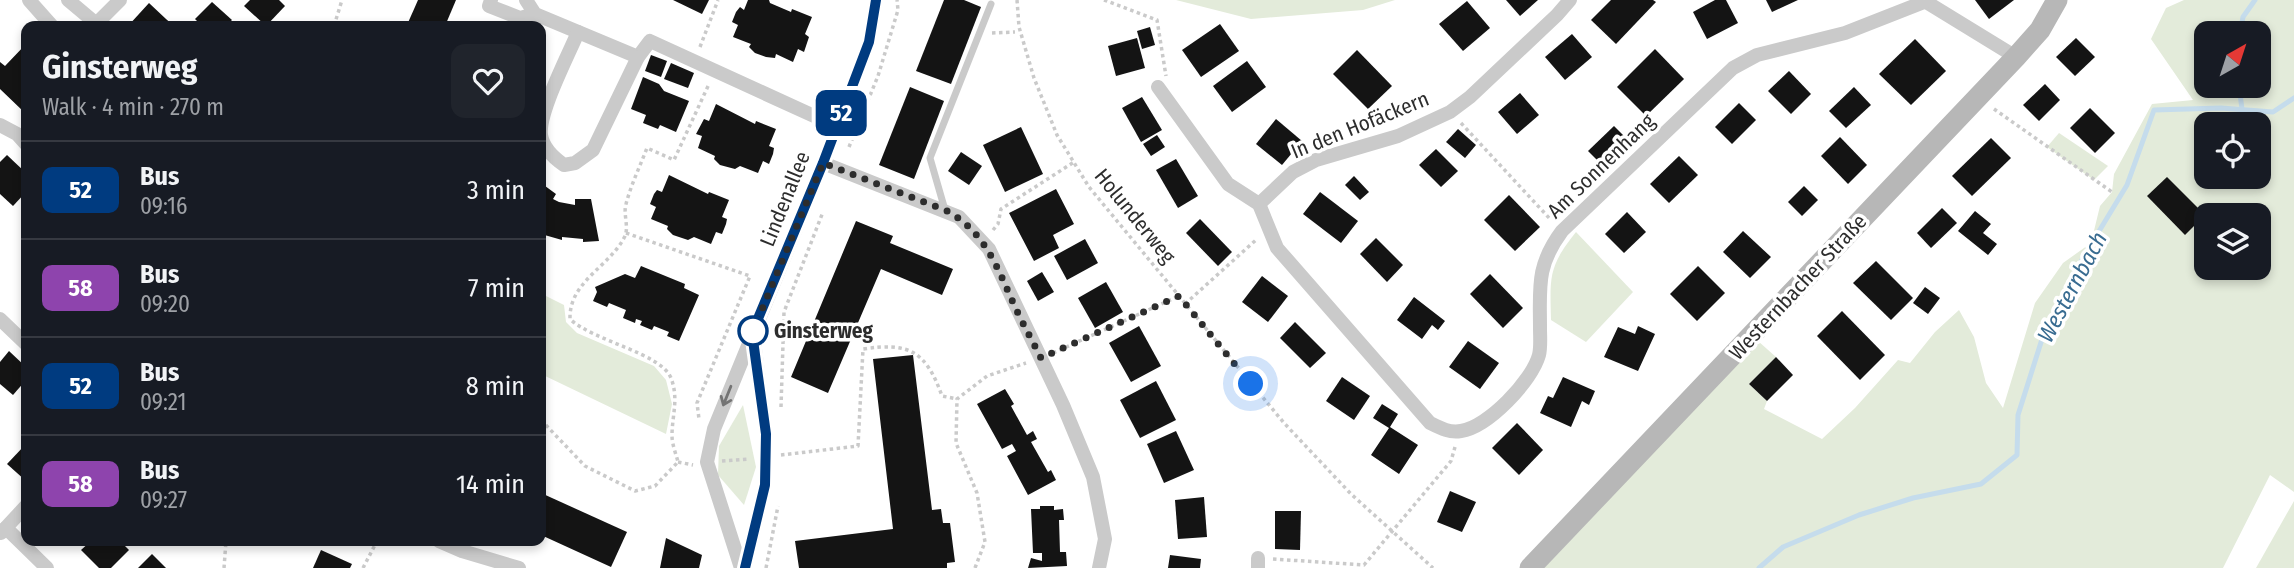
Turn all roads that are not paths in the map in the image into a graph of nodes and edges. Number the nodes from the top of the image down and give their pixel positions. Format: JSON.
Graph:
{"nodes":[{"id":1,"x":29,"y":0,"type":"edge"},
{"id":2,"x":68,"y":0,"type":"edge"},
{"id":3,"x":120,"y":0,"type":"edge"},
{"id":4,"x":491,"y":0,"type":"edge"},
{"id":5,"x":526,"y":0,"type":"edge"},
{"id":6,"x":876,"y":0,"type":"edge"},
{"id":7,"x":1570,"y":0,"type":"edge"},
{"id":8,"x":2057,"y":0,"type":"edge"},
{"id":9,"x":1924,"y":1,"type":"edge"},
{"id":10,"x":991,"y":4,"type":"dead end"},
{"id":11,"x":536,"y":13,"type":"junction"},
{"id":12,"x":48,"y":21,"type":"edge"},
{"id":13,"x":92,"y":21,"type":"edge"},
{"id":14,"x":101,"y":21,"type":"edge"},
{"id":15,"x":578,"y":32,"type":"junction"},
{"id":16,"x":638,"y":57,"type":"junction"},
{"id":17,"x":2016,"y":57,"type":"junction"},
{"id":18,"x":1158,"y":87,"type":"road end"},
{"id":19,"x":546,"y":111,"type":"edge"},
{"id":20,"x":0,"y":125,"type":"edge"},
{"id":21,"x":836,"y":126,"type":"junction"},
{"id":22,"x":21,"y":138,"type":"edge"},
{"id":23,"x":546,"y":146,"type":"edge"},
{"id":24,"x":823,"y":163,"type":"junction"},
{"id":25,"x":1259,"y":204,"type":"junction"},
{"id":26,"x":945,"y":210,"type":"junction"},
{"id":27,"x":0,"y":319,"type":"edge"},
{"id":28,"x":752,"y":333,"type":"junction"},
{"id":29,"x":21,"y":339,"type":"edge"},
{"id":30,"x":21,"y":511,"type":"edge"},
{"id":31,"x":3,"y":531,"type":"edge"},
{"id":32,"x":450,"y":546,"type":"edge"},
{"id":33,"x":47,"y":568,"type":"edge"},
{"id":34,"x":519,"y":568,"type":"edge"},
{"id":35,"x":743,"y":568,"type":"edge"},
{"id":36,"x":1099,"y":568,"type":"edge"},
{"id":37,"x":1530,"y":568,"type":"edge"}],
"edges":[{"from":1,"to":12,"type":"street"},
{"from":2,"to":13,"type":"street"},
{"from":3,"to":14,"type":"street"},
{"from":4,"to":11,"type":"street"},
{"from":5,"to":11,"type":"street"},
{"from":6,"to":21,"type":"street","name":"Lindenallee"},
{"from":7,"to":25,"type":"street","name":"In den Hofäckern"},
{"from":8,"to":17,"type":"street","name":"Westernbacher Straße"},
{"from":9,"to":17,"type":"street"},
{"from":9,"to":25,"type":"street","name":"Am Sonnenhang"},
{"from":10,"to":26,"type":"lane"},
{"from":11,"to":15,"type":"street"},
{"from":15,"to":16,"type":"street"},
{"from":15,"to":19,"type":"street"},
{"from":16,"to":21,"type":"street"},
{"from":16,"to":23,"type":"street"},
{"from":17,"to":37,"type":"street","name":"Westernbacher Straße"},
{"from":18,"to":25,"type":"street"},
{"from":20,"to":22,"type":"street"},
{"from":21,"to":24,"type":"street","name":"Lindenallee"},
{"from":24,"to":26,"type":"street"},
{"from":24,"to":28,"type":"street","name":"Lindenallee"},
{"from":26,"to":36,"type":"street"},
{"from":27,"to":29,"type":"street"},
{"from":28,"to":35,"type":"street"},
{"from":28,"to":35,"type":"street","name":"Lindenallee","one_way":true},
{"from":30,"to":31,"type":"street"},
{"from":31,"to":33,"type":"street"},
{"from":32,"to":34,"type":"street"}]}
